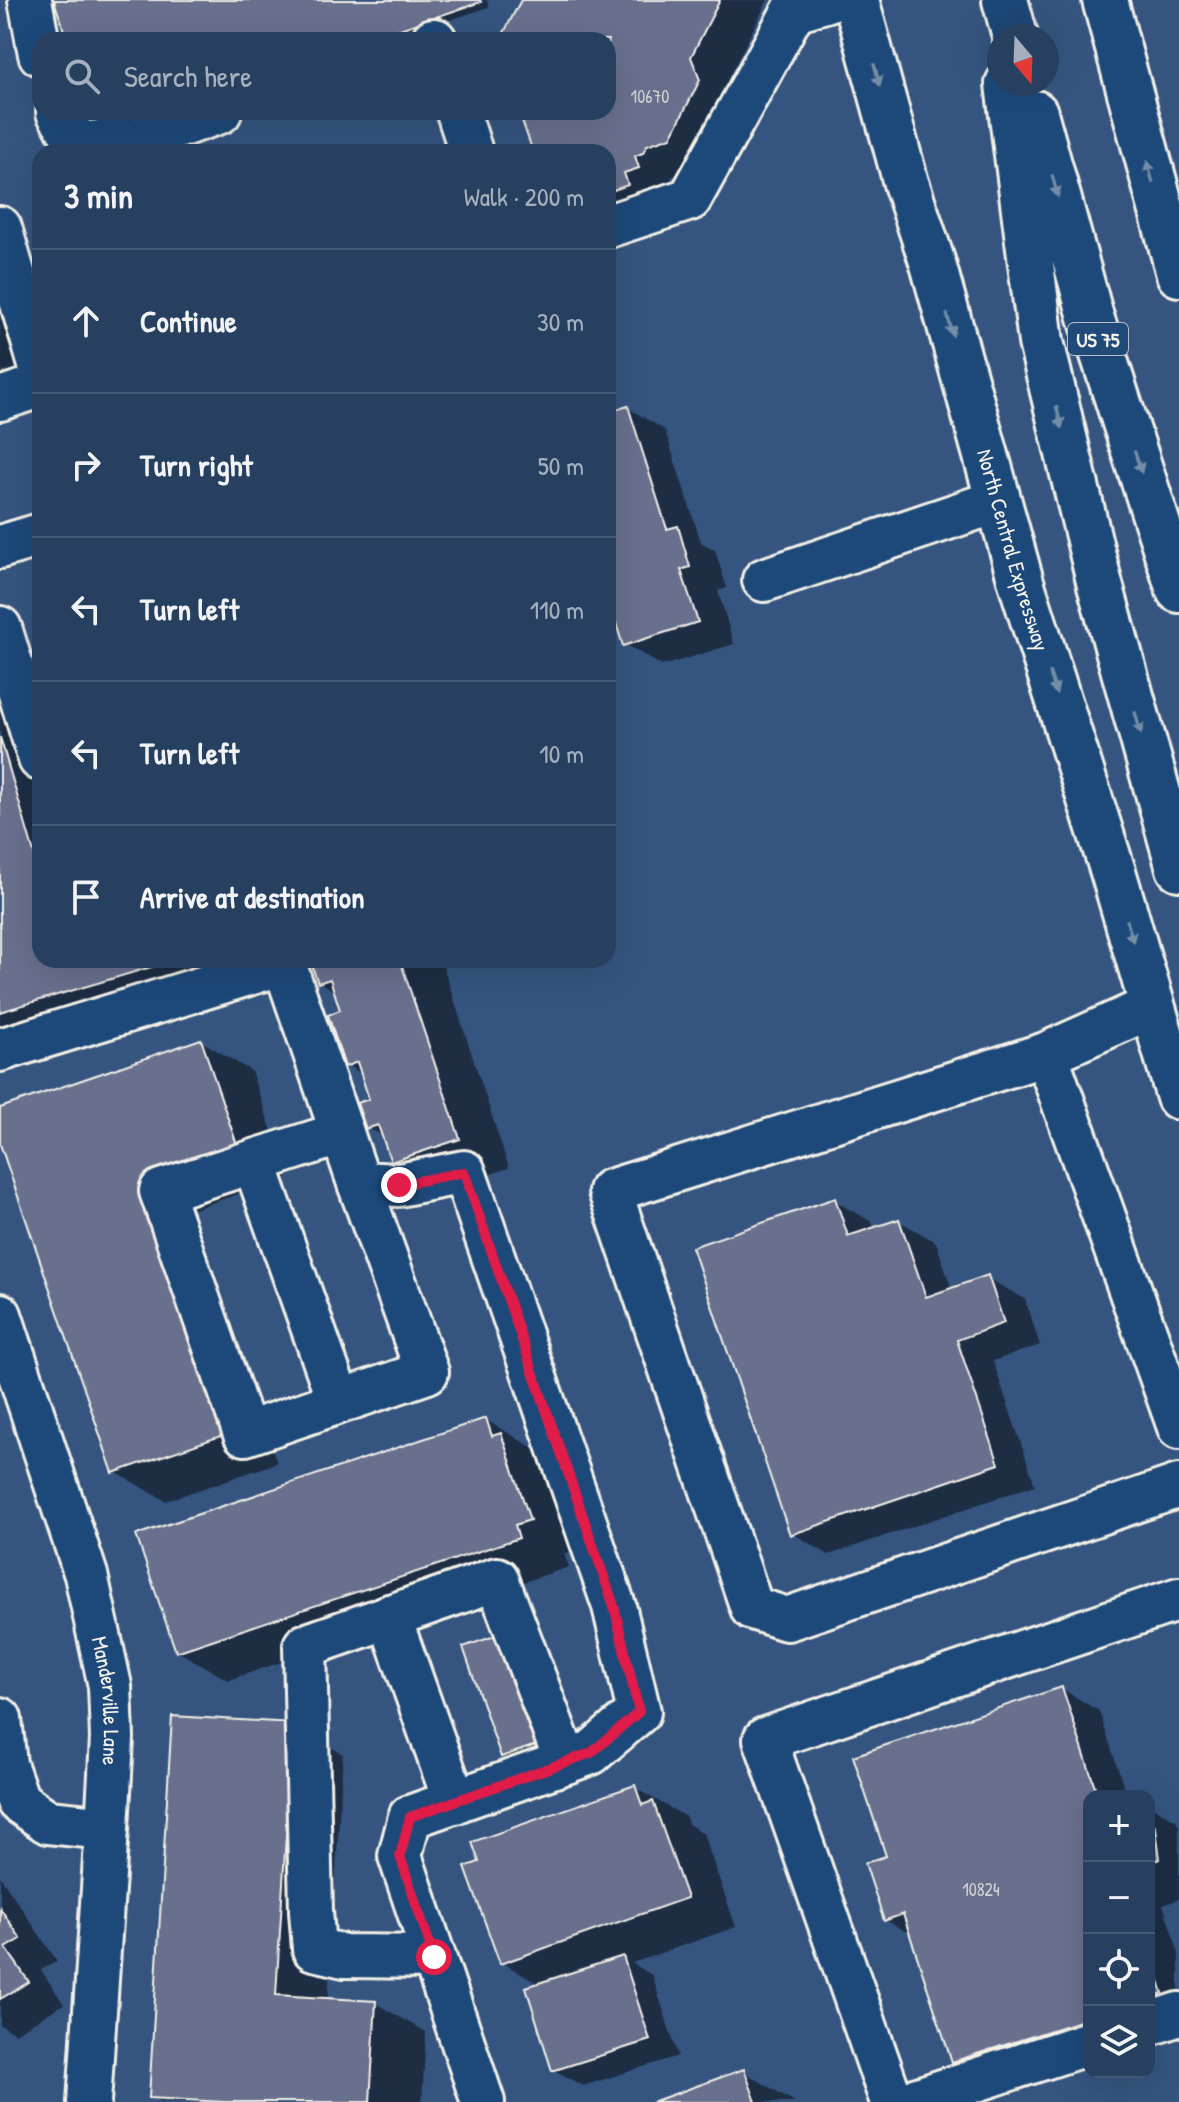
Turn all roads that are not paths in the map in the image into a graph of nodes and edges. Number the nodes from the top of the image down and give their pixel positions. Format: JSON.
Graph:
{"nodes":[{"id":1,"x":30,"y":0,"type":"edge"},
{"id":2,"x":856,"y":0,"type":"edge"},
{"id":3,"x":998,"y":0,"type":"edge"},
{"id":4,"x":1005,"y":0,"type":"edge"},
{"id":5,"x":1105,"y":0,"type":"edge"},
{"id":6,"x":811,"y":2,"type":"edge"},
{"id":7,"x":1001,"y":24,"type":"edge"},
{"id":8,"x":1012,"y":24,"type":"edge"},
{"id":9,"x":36,"y":32,"type":"edge"},
{"id":10,"x":1010,"y":96,"type":"edge"},
{"id":11,"x":1030,"y":96,"type":"edge"},
{"id":12,"x":63,"y":120,"type":"edge"},
{"id":13,"x":196,"y":120,"type":"edge"},
{"id":14,"x":461,"y":120,"type":"edge"},
{"id":15,"x":78,"y":144,"type":"edge"},
{"id":16,"x":78,"y":144,"type":"edge"},
{"id":17,"x":468,"y":144,"type":"edge"},
{"id":18,"x":616,"y":223,"type":"edge"},
{"id":19,"x":0,"y":228,"type":"edge"},
{"id":20,"x":1179,"y":274,"type":"edge"},
{"id":21,"x":32,"y":338,"type":"edge"},
{"id":22,"x":32,"y":389,"type":"edge"},
{"id":23,"x":0,"y":399,"type":"edge"},
{"id":24,"x":998,"y":501,"type":"junction"},
{"id":25,"x":32,"y":537,"type":"edge"},
{"id":26,"x":0,"y":547,"type":"edge"},
{"id":27,"x":764,"y":580,"type":"dead end"},
{"id":28,"x":1179,"y":590,"type":"edge"},
{"id":29,"x":0,"y":628,"type":"edge"},
{"id":30,"x":32,"y":733,"type":"edge"},
{"id":31,"x":1179,"y":868,"type":"edge"},
{"id":32,"x":242,"y":968,"type":"edge"},
{"id":33,"x":286,"y":968,"type":"edge"},
{"id":34,"x":217,"y":971,"type":"edge"},
{"id":35,"x":1151,"y":1007,"type":"junction"},
{"id":36,"x":0,"y":1050,"type":"edge"},
{"id":37,"x":1046,"y":1054,"type":"junction"},
{"id":38,"x":1179,"y":1097,"type":"edge"},
{"id":39,"x":342,"y":1133,"type":"junction"},
{"id":40,"x":254,"y":1162,"type":"junction"},
{"id":41,"x":359,"y":1183,"type":"junction"},
{"id":42,"x":0,"y":1315,"type":"edge"},
{"id":43,"x":339,"y":1402,"type":"junction"},
{"id":44,"x":1179,"y":1427,"type":"edge"},
{"id":45,"x":1179,"y":1486,"type":"edge"},
{"id":46,"x":1179,"y":1599,"type":"edge"},
{"id":47,"x":389,"y":1616,"type":"junction"},
{"id":48,"x":0,"y":1719,"type":"edge"},
{"id":49,"x":566,"y":1762,"type":"junction"},
{"id":50,"x":455,"y":1802,"type":"junction"},
{"id":51,"x":107,"y":1828,"type":"junction"},
{"id":52,"x":434,"y":1957,"type":"junction"},
{"id":53,"x":1179,"y":2014,"type":"edge"},
{"id":54,"x":1155,"y":2022,"type":"edge"},
{"id":55,"x":1083,"y":2045,"type":"edge"},
{"id":56,"x":89,"y":2102,"type":"edge"},
{"id":57,"x":483,"y":2102,"type":"edge"},
{"id":58,"x":892,"y":2102,"type":"edge"},
{"id":59,"x":909,"y":2102,"type":"edge"}],
"edges":[{"from":1,"to":9,"type":"street"},
{"from":2,"to":24,"type":"main road","name":"North Central Expressway","one_way":true},
{"from":3,"to":7,"type":"main road"},
{"from":4,"to":8,"type":"main road"},
{"from":20,"to":5,"type":"main road","one_way":true},
{"from":6,"to":18,"type":"street"},
{"from":10,"to":31,"type":"main road","one_way":true},
{"from":11,"to":28,"type":"main road","number":"US 75","one_way":true},
{"from":12,"to":15,"type":"street"},
{"from":13,"to":16,"type":"street"},
{"from":14,"to":17,"type":"street"},
{"from":19,"to":21,"type":"street"},
{"from":22,"to":23,"type":"street"},
{"from":24,"to":27,"type":"street"},
{"from":24,"to":35,"type":"main road","name":"North Central Expressway","one_way":true},
{"from":25,"to":26,"type":"street"},
{"from":29,"to":30,"type":"street"},
{"from":32,"to":34,"type":"street"},
{"from":33,"to":39,"type":"street"},
{"from":34,"to":36,"type":"street"},
{"from":35,"to":37,"type":"street"},
{"from":35,"to":38,"type":"main road","name":"North Central Expressway"},
{"from":37,"to":44,"type":"street"},
{"from":37,"to":45,"type":"street"},
{"from":39,"to":40,"type":"street"},
{"from":39,"to":41,"type":"street"},
{"from":40,"to":43,"type":"street"},
{"from":40,"to":43,"type":"street"},
{"from":41,"to":43,"type":"street"},
{"from":41,"to":49,"type":"street"},
{"from":42,"to":51,"type":"street","name":"Manderville Lane"},
{"from":46,"to":58,"type":"street"},
{"from":47,"to":49,"type":"street"},
{"from":47,"to":50,"type":"street"},
{"from":47,"to":52,"type":"street"},
{"from":48,"to":51,"type":"street"},
{"from":49,"to":50,"type":"street"},
{"from":50,"to":52,"type":"street"},
{"from":51,"to":56,"type":"street","name":"Manderville Lane"},
{"from":52,"to":57,"type":"street"},
{"from":53,"to":54,"type":"street"},
{"from":55,"to":59,"type":"street"}]}
